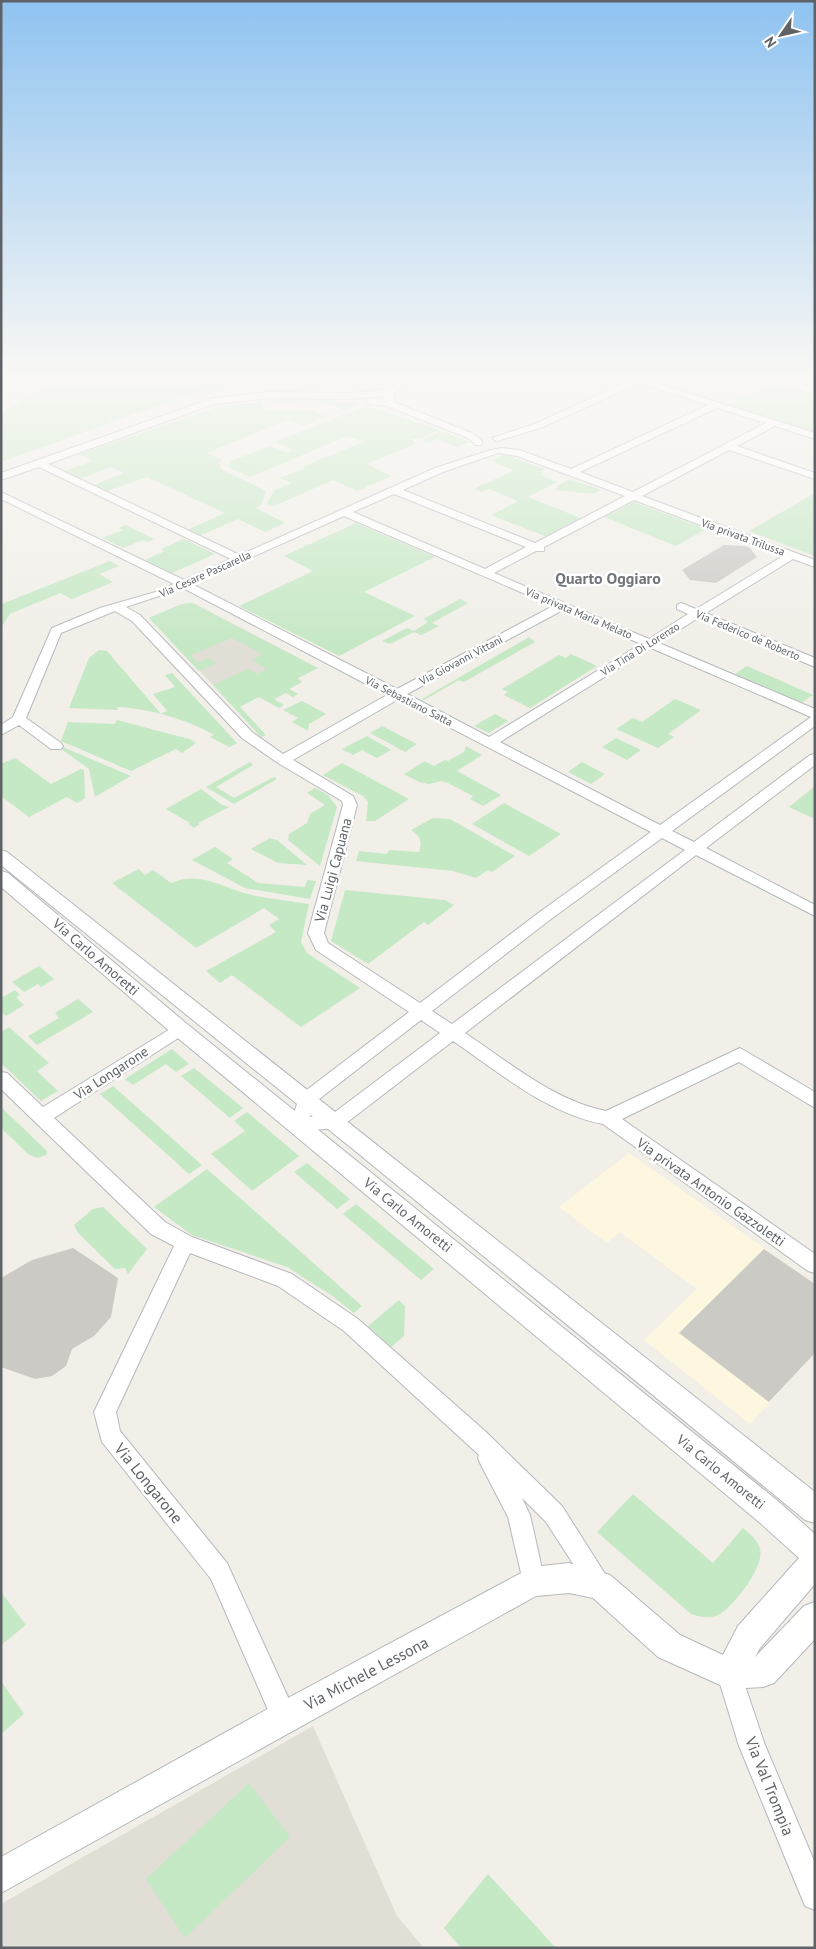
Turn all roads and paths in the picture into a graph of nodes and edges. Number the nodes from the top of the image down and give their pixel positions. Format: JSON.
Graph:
{"nodes":[{"id":1,"x":28,"y":467,"type":"edge"},
{"id":2,"x":47,"y":467,"type":"edge"},
{"id":3,"x":443,"y":467,"type":"edge"},
{"id":4,"x":448,"y":467,"type":"edge"},
{"id":5,"x":557,"y":467,"type":"edge"},
{"id":6,"x":584,"y":467,"type":"edge"},
{"id":7,"x":692,"y":467,"type":"edge"},
{"id":8,"x":788,"y":467,"type":"edge"},
{"id":9,"x":439,"y":470,"type":"junction"},
{"id":10,"x":571,"y":473,"type":"junction"},
{"id":11,"x":815,"y":476,"type":"edge"},
{"id":12,"x":1,"y":477,"type":"edge"},
{"id":13,"x":394,"y":490,"type":"junction"},
{"id":14,"x":1,"y":495,"type":"edge"},
{"id":15,"x":635,"y":497,"type":"junction"},
{"id":16,"x":343,"y":512,"type":"junction"},
{"id":17,"x":538,"y":549,"type":"junction"},
{"id":18,"x":792,"y":555,"type":"junction"},
{"id":19,"x":240,"y":558,"type":"junction"},
{"id":20,"x":815,"y":564,"type":"edge"},
{"id":21,"x":485,"y":573,"type":"junction"},
{"id":22,"x":182,"y":585,"type":"junction"},
{"id":23,"x":163,"y":594,"type":"junction"},
{"id":24,"x":562,"y":606,"type":"junction"},
{"id":25,"x":117,"y":607,"type":"junction"},
{"id":26,"x":681,"y":607,"type":"dead end"},
{"id":27,"x":697,"y":614,"type":"junction"},
{"id":28,"x":136,"y":618,"type":"junction"},
{"id":29,"x":648,"y":643,"type":"junction"},
{"id":30,"x":815,"y":663,"type":"edge"},
{"id":31,"x":396,"y":695,"type":"junction"},
{"id":32,"x":815,"y":714,"type":"edge"},
{"id":33,"x":19,"y":719,"type":"junction"},
{"id":34,"x":815,"y":720,"type":"edge"},
{"id":35,"x":1,"y":731,"type":"edge"},
{"id":36,"x":489,"y":743,"type":"junction"},
{"id":37,"x":56,"y":746,"type":"dead end"},
{"id":38,"x":815,"y":758,"type":"edge"},
{"id":39,"x":283,"y":760,"type":"junction"},
{"id":40,"x":661,"y":832,"type":"junction"},
{"id":41,"x":696,"y":849,"type":"junction"},
{"id":42,"x":1,"y":856,"type":"edge"},
{"id":43,"x":1,"y":877,"type":"edge"},
{"id":44,"x":815,"y":911,"type":"edge"},
{"id":45,"x":421,"y":1013,"type":"junction"},
{"id":46,"x":180,"y":1029,"type":"junction"},
{"id":47,"x":452,"y":1033,"type":"junction"},
{"id":48,"x":1,"y":1078,"type":"edge"},
{"id":49,"x":306,"y":1100,"type":"junction"},
{"id":50,"x":815,"y":1101,"type":"edge"},
{"id":51,"x":42,"y":1117,"type":"junction"},
{"id":52,"x":608,"y":1118,"type":"junction"},
{"id":53,"x":335,"y":1122,"type":"junction"},
{"id":54,"x":299,"y":1126,"type":"junction"},
{"id":55,"x":185,"y":1243,"type":"junction"},
{"id":56,"x":815,"y":1265,"type":"edge"},
{"id":57,"x":478,"y":1438,"type":"junction"},
{"id":58,"x":815,"y":1510,"type":"edge"},
{"id":59,"x":815,"y":1553,"type":"edge"},
{"id":60,"x":815,"y":1562,"type":"edge"},
{"id":61,"x":533,"y":1582,"type":"junction"},
{"id":62,"x":600,"y":1585,"type":"junction"},
{"id":63,"x":815,"y":1617,"type":"edge"},
{"id":64,"x":729,"y":1674,"type":"junction"},
{"id":65,"x":284,"y":1716,"type":"junction"},
{"id":66,"x":1,"y":1876,"type":"edge"},
{"id":67,"x":815,"y":1896,"type":"edge"}],
"edges":[{"from":1,"to":12,"type":"street"},
{"from":2,"to":19,"type":"street"},
{"from":3,"to":9,"type":"street"},
{"from":4,"to":9,"type":"street"},
{"from":5,"to":10,"type":"street","name":"Via privata Trilussa"},
{"from":6,"to":10,"type":"street"},
{"from":7,"to":15,"type":"street"},
{"from":8,"to":11,"type":"street"},
{"from":9,"to":13,"type":"street","name":"Via Cesare Pascarella"},
{"from":10,"to":15,"type":"street","name":"Via privata Trilussa"},
{"from":13,"to":16,"type":"street","name":"Via Cesare Pascarella"},
{"from":13,"to":17,"type":"street"},
{"from":14,"to":22,"type":"street","name":"Via Sebastiano Satta"},
{"from":15,"to":17,"type":"street"},
{"from":15,"to":18,"type":"street","name":"Via privata Trilussa"},
{"from":16,"to":19,"type":"street","name":"Via Cesare Pascarella"},
{"from":16,"to":21,"type":"street","name":"Via privata Maria Melato"},
{"from":17,"to":21,"type":"street"},
{"from":18,"to":20,"type":"street","name":"Via privata Trilussa"},
{"from":18,"to":27,"type":"street","name":"Via Tina Di Lorenzo"},
{"from":19,"to":22,"type":"street","name":"Via Cesare Pascarella"},
{"from":21,"to":24,"type":"street","name":"Via privata Maria Melato"},
{"from":22,"to":23,"type":"street","name":"Via Cesare Pascarella"},
{"from":22,"to":31,"type":"street","name":"Via Sebastiano Satta"},
{"from":23,"to":25,"type":"street","name":"Via Cesare Pascarella"},
{"from":23,"to":28,"type":"street"},
{"from":24,"to":29,"type":"street","name":"Via privata Maria Melato"},
{"from":24,"to":31,"type":"street","name":"Via Giovanni Vittani"},
{"from":25,"to":28,"type":"street","name":"Via Luigi Capuana"},
{"from":25,"to":33,"type":"street","name":"Via Cesare Pascarella"},
{"from":26,"to":27,"type":"street","name":"Via Federico de Roberto"},
{"from":27,"to":29,"type":"street","name":"Via Tina Di Lorenzo"},
{"from":27,"to":30,"type":"street","name":"Via Federico de Roberto"},
{"from":28,"to":39,"type":"street","name":"Via Luigi Capuana"},
{"from":29,"to":32,"type":"street","name":"Via privata Maria Melato"},
{"from":29,"to":36,"type":"street","name":"Via Tina Di Lorenzo"},
{"from":31,"to":36,"type":"street","name":"Via Sebastiano Satta"},
{"from":31,"to":39,"type":"street","name":"Via Giovanni Vittani"},
{"from":33,"to":35,"type":"street"},
{"from":33,"to":37,"type":"street"},
{"from":34,"to":40,"type":"street"},
{"from":36,"to":40,"type":"street","name":"Via Sebastiano Satta"},
{"from":38,"to":41,"type":"street"},
{"from":39,"to":45,"type":"street","name":"Via Luigi Capuana"},
{"from":40,"to":41,"type":"street","name":"Via Sebastiano Satta"},
{"from":40,"to":45,"type":"street"},
{"from":41,"to":44,"type":"street","name":"Via Sebastiano Satta"},
{"from":41,"to":47,"type":"street"},
{"from":42,"to":49,"type":"street","name":"Via Carlo Amoretti"},
{"from":43,"to":46,"type":"street","name":"Via Carlo Amoretti"},
{"from":45,"to":47,"type":"street","name":"Via Luigi Capuana"},
{"from":45,"to":49,"type":"street"},
{"from":46,"to":51,"type":"street","name":"Via Longarone"},
{"from":46,"to":54,"type":"street","name":"Via Carlo Amoretti"},
{"from":47,"to":52,"type":"street","name":"Via privata Antonio Gazzoletti"},
{"from":47,"to":53,"type":"street"},
{"from":48,"to":51,"type":"street"},
{"from":49,"to":53,"type":"street","name":"Via Carlo Amoretti"},
{"from":49,"to":54,"type":"street"},
{"from":50,"to":52,"type":"street"},
{"from":51,"to":55,"type":"street"},
{"from":52,"to":56,"type":"street","name":"Via privata Antonio Gazzoletti"},
{"from":53,"to":54,"type":"street"},
{"from":53,"to":58,"type":"street","name":"Via Carlo Amoretti"},
{"from":54,"to":59,"type":"street","name":"Via Carlo Amoretti"},
{"from":55,"to":57,"type":"street"},
{"from":55,"to":65,"type":"street","name":"Via Longarone"},
{"from":57,"to":61,"type":"street"},
{"from":57,"to":62,"type":"street"},
{"from":60,"to":64,"type":"street"},
{"from":61,"to":62,"type":"street","name":"Via Michele Lessona"},
{"from":61,"to":65,"type":"street","name":"Via Michele Lessona"},
{"from":62,"to":64,"type":"street","name":"Via Michele Lessona"},
{"from":63,"to":64,"type":"street","name":"Via Michele Lessona"},
{"from":64,"to":67,"type":"street","name":"Via Val Trompia"},
{"from":65,"to":66,"type":"street","name":"Via Michele Lessona"}]}
